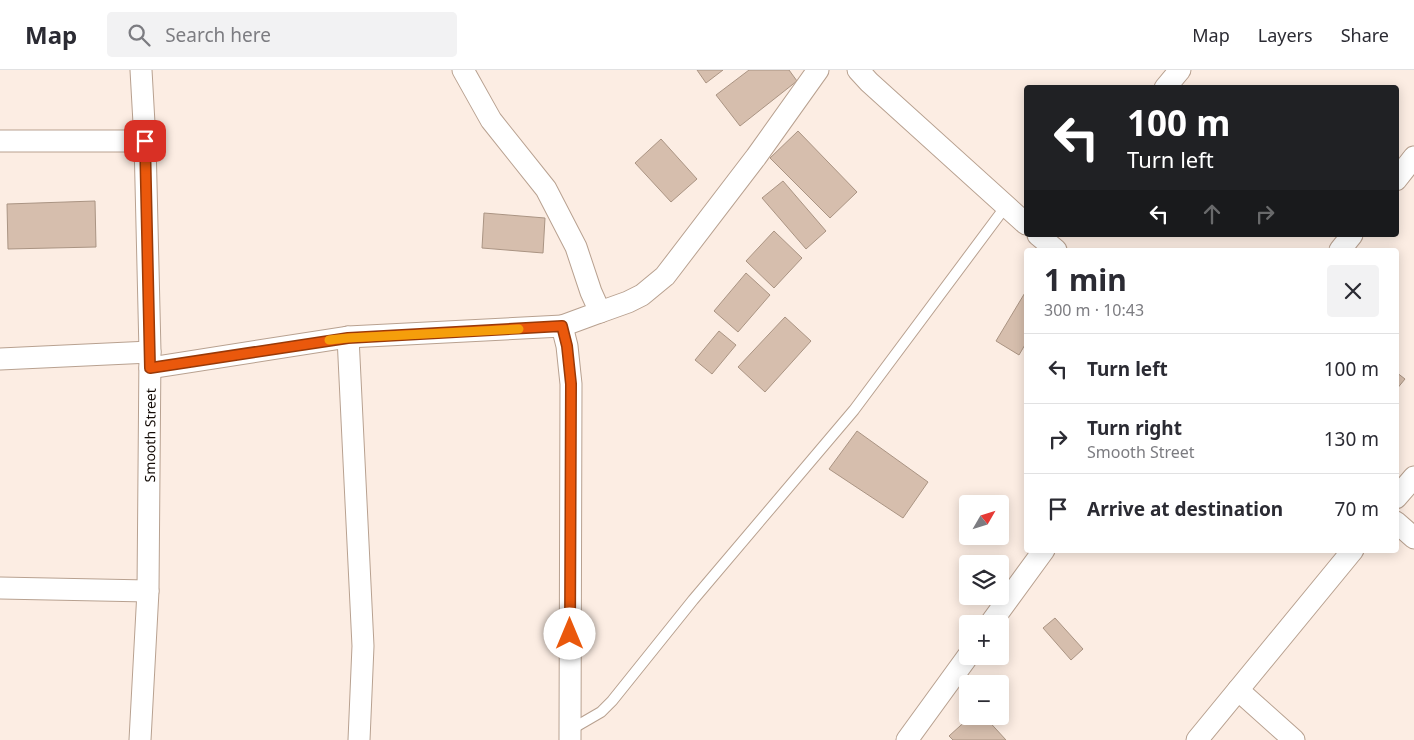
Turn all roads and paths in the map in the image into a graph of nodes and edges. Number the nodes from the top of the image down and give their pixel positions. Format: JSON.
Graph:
{"nodes":[{"id":1,"x":141,"y":70,"type":"edge"},
{"id":2,"x":462,"y":70,"type":"edge"},
{"id":3,"x":818,"y":70,"type":"edge"},
{"id":4,"x":1180,"y":70,"type":"edge"},
{"id":5,"x":868,"y":74,"type":"edge"},
{"id":6,"x":1168,"y":85,"type":"edge"},
{"id":7,"x":0,"y":141,"type":"edge"},
{"id":8,"x":145,"y":141,"type":"junction"},
{"id":9,"x":1414,"y":157,"type":"edge"},
{"id":10,"x":1399,"y":176,"type":"edge"},
{"id":11,"x":1006,"y":206,"type":"junction"},
{"id":12,"x":1024,"y":221,"type":"edge"},
{"id":13,"x":1350,"y":237,"type":"edge"},
{"id":14,"x":1342,"y":248,"type":"edge"},
{"id":15,"x":600,"y":312,"type":"junction"},
{"id":16,"x":562,"y":326,"type":"junction"},
{"id":17,"x":348,"y":338,"type":"junction"},
{"id":18,"x":0,"y":359,"type":"edge"},
{"id":19,"x":150,"y":360,"type":"junction"},
{"id":20,"x":1414,"y":478,"type":"edge"},
{"id":21,"x":1399,"y":495,"type":"edge"},
{"id":22,"x":1399,"y":525,"type":"edge"},
{"id":23,"x":1414,"y":538,"type":"edge"},
{"id":24,"x":1042,"y":553,"type":"edge"},
{"id":25,"x":1351,"y":553,"type":"edge"},
{"id":26,"x":0,"y":588,"type":"edge"},
{"id":27,"x":148,"y":591,"type":"junction"},
{"id":28,"x":997,"y":615,"type":"edge"},
{"id":29,"x":961,"y":665,"type":"edge"},
{"id":30,"x":1238,"y":690,"type":"junction"},
{"id":31,"x":570,"y":735,"type":"edge"},
{"id":32,"x":140,"y":740,"type":"edge"},
{"id":33,"x":359,"y":740,"type":"edge"},
{"id":34,"x":907,"y":740,"type":"edge"},
{"id":35,"x":1197,"y":740,"type":"edge"},
{"id":36,"x":1294,"y":740,"type":"edge"}],
"edges":[{"from":1,"to":8,"type":"street","name":"Smooth Street"},
{"from":2,"to":15,"type":"street"},
{"from":3,"to":15,"type":"street"},
{"from":4,"to":6,"type":"street"},
{"from":5,"to":11,"type":"street"},
{"from":7,"to":8,"type":"street"},
{"from":8,"to":19,"type":"street","name":"Smooth Street"},
{"from":9,"to":10,"type":"street"},
{"from":11,"to":12,"type":"street"},
{"from":11,"to":31,"type":"lane"},
{"from":13,"to":14,"type":"street"},
{"from":15,"to":16,"type":"street"},
{"from":16,"to":17,"type":"street"},
{"from":16,"to":31,"type":"street"},
{"from":17,"to":19,"type":"street"},
{"from":17,"to":33,"type":"street"},
{"from":18,"to":19,"type":"street"},
{"from":19,"to":27,"type":"street","name":"Smooth Street"},
{"from":20,"to":21,"type":"street"},
{"from":22,"to":23,"type":"street"},
{"from":24,"to":28,"type":"street"},
{"from":25,"to":30,"type":"street"},
{"from":26,"to":27,"type":"street"},
{"from":27,"to":32,"type":"street","name":"Smooth Street"},
{"from":29,"to":34,"type":"street"},
{"from":30,"to":35,"type":"street"},
{"from":30,"to":36,"type":"street"}]}
